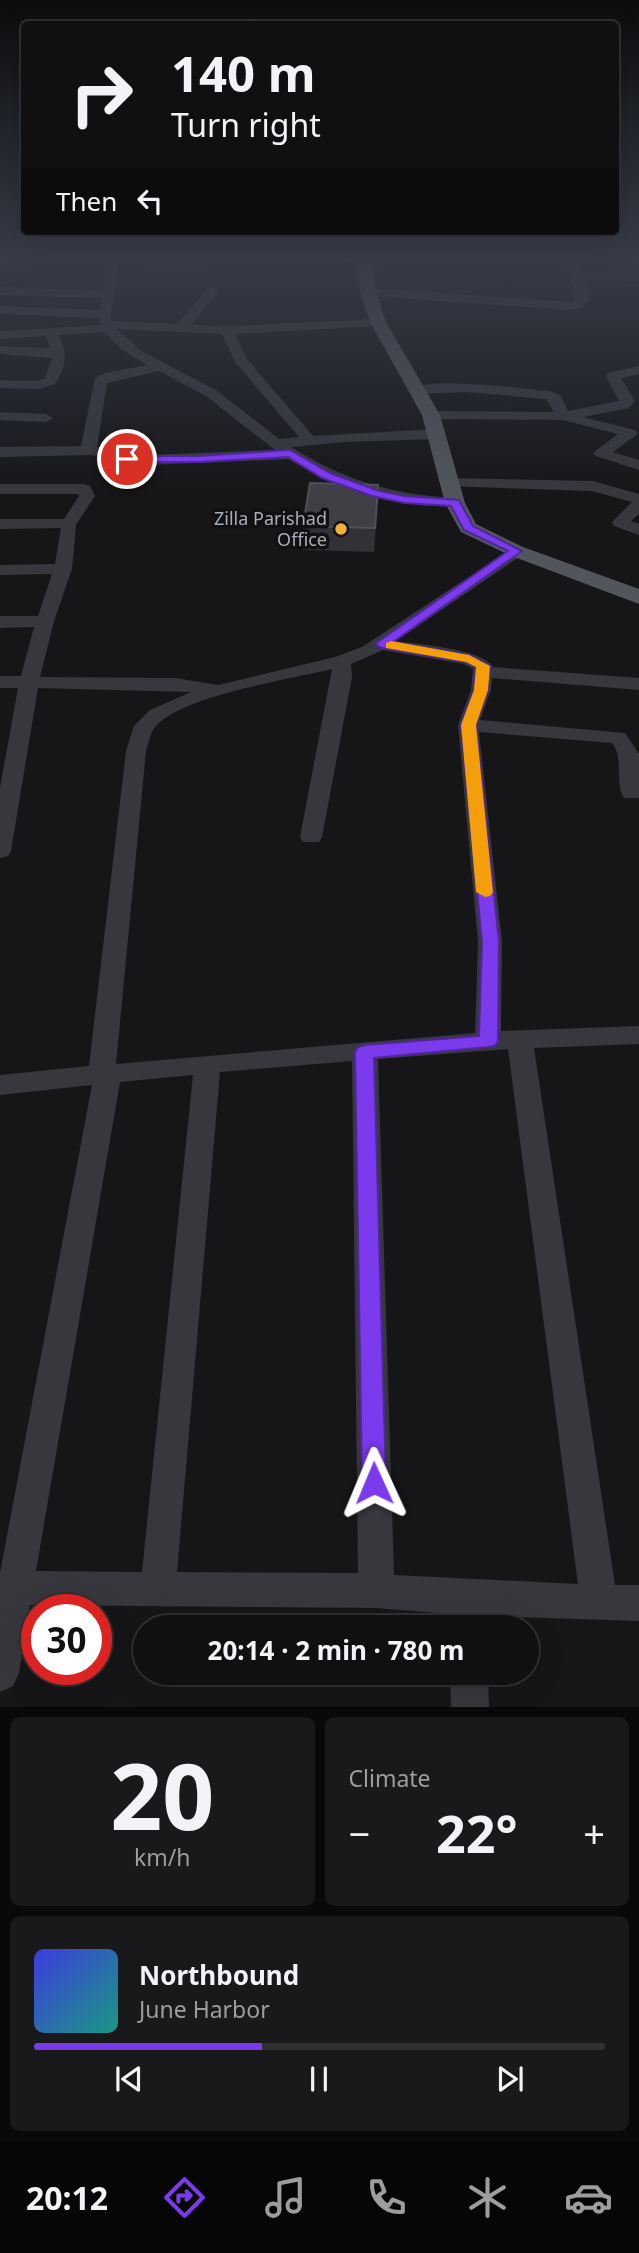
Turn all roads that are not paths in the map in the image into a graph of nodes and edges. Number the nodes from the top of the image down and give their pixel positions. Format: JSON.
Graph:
{"nodes":[{"id":1,"x":53,"y":336,"type":"edge"},
{"id":2,"x":116,"y":336,"type":"edge"},
{"id":3,"x":230,"y":336,"type":"edge"},
{"id":4,"x":386,"y":336,"type":"edge"},
{"id":5,"x":0,"y":350,"type":"edge"},
{"id":6,"x":59,"y":352,"type":"junction"},
{"id":7,"x":159,"y":367,"type":"junction"},
{"id":8,"x":639,"y":370,"type":"edge"},
{"id":9,"x":0,"y":384,"type":"edge"},
{"id":10,"x":417,"y":390,"type":"junction"},
{"id":11,"x":633,"y":408,"type":"edge"},
{"id":12,"x":0,"y":416,"type":"edge"},
{"id":13,"x":563,"y":416,"type":"junction"},
{"id":14,"x":46,"y":418,"type":"dead end"},
{"id":15,"x":434,"y":424,"type":"junction"},
{"id":16,"x":634,"y":435,"type":"edge"},
{"id":17,"x":309,"y":440,"type":"junction"},
{"id":18,"x":276,"y":444,"type":"junction"},
{"id":19,"x":91,"y":450,"type":"junction"},
{"id":20,"x":0,"y":452,"type":"edge"},
{"id":21,"x":290,"y":454,"type":"junction"},
{"id":22,"x":639,"y":465,"type":"edge"},
{"id":23,"x":450,"y":483,"type":"junction"},
{"id":24,"x":0,"y":489,"type":"edge"},
{"id":25,"x":639,"y":499,"type":"edge"},
{"id":26,"x":455,"y":503,"type":"junction"},
{"id":27,"x":639,"y":505,"type":"edge"},
{"id":28,"x":0,"y":524,"type":"edge"},
{"id":29,"x":68,"y":525,"type":"junction"},
{"id":30,"x":639,"y":530,"type":"edge"},
{"id":31,"x":516,"y":551,"type":"junction"},
{"id":32,"x":63,"y":569,"type":"junction"},
{"id":33,"x":0,"y":570,"type":"edge"},
{"id":34,"x":637,"y":593,"type":"edge"},
{"id":35,"x":45,"y":621,"type":"junction"},
{"id":36,"x":0,"y":622,"type":"edge"},
{"id":37,"x":382,"y":644,"type":"junction"},
{"id":38,"x":341,"y":661,"type":"junction"},
{"id":39,"x":484,"y":672,"type":"junction"},
{"id":40,"x":0,"y":682,"type":"edge"},
{"id":41,"x":29,"y":682,"type":"junction"},
{"id":42,"x":639,"y":684,"type":"edge"},
{"id":43,"x":228,"y":690,"type":"junction"},
{"id":44,"x":468,"y":725,"type":"junction"},
{"id":45,"x":632,"y":793,"type":"dead end"},
{"id":46,"x":1,"y":837,"type":"edge"},
{"id":47,"x":310,"y":837,"type":"dead end"},
{"id":48,"x":639,"y":1035,"type":"edge"},
{"id":49,"x":520,"y":1040,"type":"junction"},
{"id":50,"x":488,"y":1041,"type":"junction"},
{"id":51,"x":365,"y":1052,"type":"junction"},
{"id":52,"x":207,"y":1064,"type":"junction"},
{"id":53,"x":107,"y":1074,"type":"junction"},
{"id":54,"x":0,"y":1085,"type":"edge"},
{"id":55,"x":17,"y":1588,"type":"junction"},
{"id":56,"x":158,"y":1588,"type":"junction"},
{"id":57,"x":376,"y":1591,"type":"junction"},
{"id":58,"x":599,"y":1601,"type":"junction"},
{"id":59,"x":639,"y":1604,"type":"edge"},
{"id":60,"x":467,"y":1613,"type":"edge"},
{"id":61,"x":1,"y":1665,"type":"edge"},
{"id":62,"x":469,"y":1685,"type":"edge"},
{"id":63,"x":470,"y":1707,"type":"edge"}],
"edges":[{"from":1,"to":6,"type":"street"},
{"from":2,"to":7,"type":"street"},
{"from":3,"to":17,"type":"street"},
{"from":4,"to":10,"type":"main road"},
{"from":5,"to":6,"type":"street"},
{"from":6,"to":9,"type":"street"},
{"from":7,"to":18,"type":"street"},
{"from":7,"to":19,"type":"street"},
{"from":8,"to":11,"type":"street"},
{"from":10,"to":13,"type":"street"},
{"from":10,"to":15,"type":"main road"},
{"from":11,"to":13,"type":"street"},
{"from":12,"to":14,"type":"street"},
{"from":13,"to":15,"type":"street"},
{"from":13,"to":16,"type":"street"},
{"from":15,"to":17,"type":"street"},
{"from":15,"to":23,"type":"main road"},
{"from":16,"to":22,"type":"street"},
{"from":17,"to":18,"type":"street"},
{"from":18,"to":21,"type":"street"},
{"from":19,"to":20,"type":"street"},
{"from":19,"to":21,"type":"street"},
{"from":21,"to":26,"type":"street"},
{"from":23,"to":25,"type":"street"},
{"from":23,"to":26,"type":"main road"},
{"from":24,"to":29,"type":"street"},
{"from":26,"to":31,"type":"main road"},
{"from":27,"to":30,"type":"street"},
{"from":28,"to":29,"type":"street"},
{"from":29,"to":32,"type":"street"},
{"from":31,"to":34,"type":"main road"},
{"from":31,"to":37,"type":"street"},
{"from":32,"to":33,"type":"street"},
{"from":32,"to":35,"type":"street"},
{"from":35,"to":36,"type":"street"},
{"from":35,"to":41,"type":"street"},
{"from":37,"to":38,"type":"street"},
{"from":37,"to":39,"type":"street"},
{"from":38,"to":43,"type":"street"},
{"from":38,"to":47,"type":"street"},
{"from":39,"to":42,"type":"street"},
{"from":39,"to":44,"type":"street"},
{"from":40,"to":41,"type":"street"},
{"from":41,"to":43,"type":"street"},
{"from":41,"to":46,"type":"street"},
{"from":43,"to":53,"type":"street"},
{"from":44,"to":45,"type":"street"},
{"from":44,"to":50,"type":"street"},
{"from":48,"to":49,"type":"street"},
{"from":49,"to":50,"type":"street"},
{"from":49,"to":58,"type":"street"},
{"from":50,"to":51,"type":"street"},
{"from":51,"to":52,"type":"street"},
{"from":51,"to":57,"type":"street"},
{"from":52,"to":53,"type":"street"},
{"from":52,"to":56,"type":"street"},
{"from":53,"to":54,"type":"street"},
{"from":53,"to":55,"type":"street"},
{"from":55,"to":56,"type":"street"},
{"from":55,"to":61,"type":"street"},
{"from":56,"to":57,"type":"street"},
{"from":57,"to":60,"type":"street"},
{"from":58,"to":59,"type":"street"},
{"from":58,"to":60,"type":"street"},
{"from":62,"to":63,"type":"street"}]}
